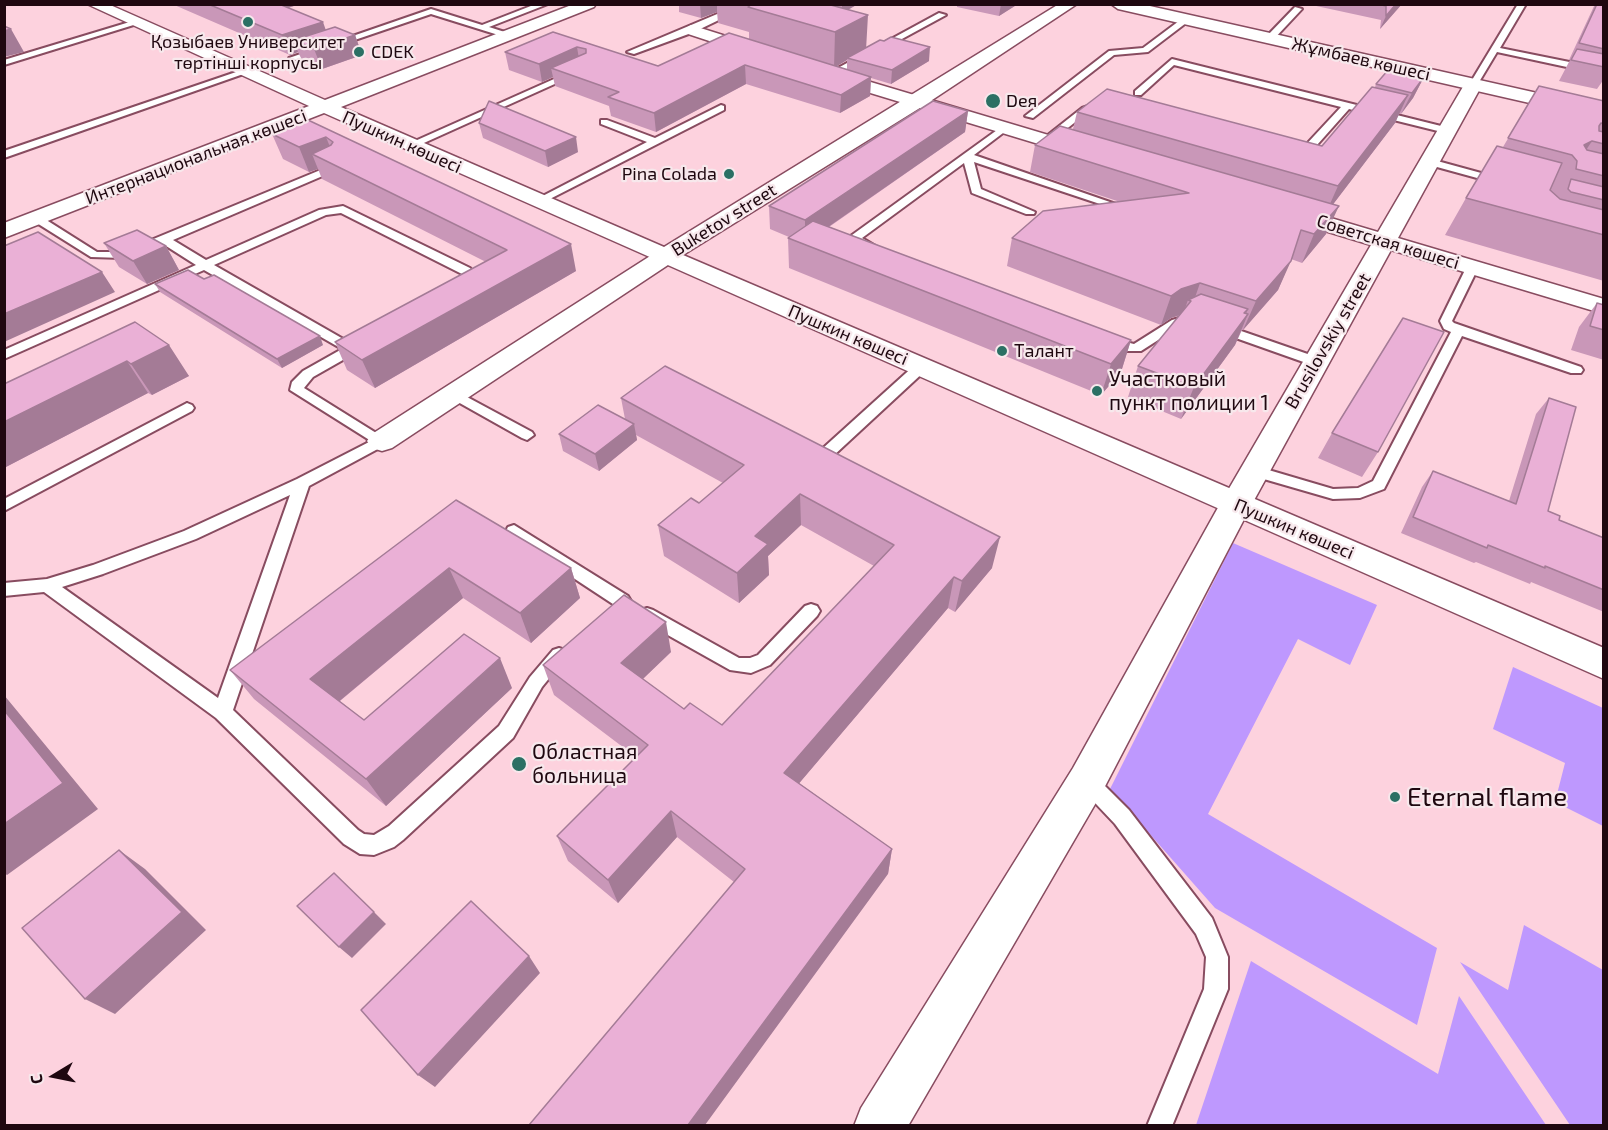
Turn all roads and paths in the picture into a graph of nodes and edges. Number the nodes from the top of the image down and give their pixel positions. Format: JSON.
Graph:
{"nodes":[{"id":1,"x":94,"y":4,"type":"edge"},
{"id":2,"x":544,"y":4,"type":"edge"},
{"id":3,"x":588,"y":4,"type":"edge"},
{"id":4,"x":748,"y":4,"type":"edge"},
{"id":5,"x":1070,"y":4,"type":"edge"},
{"id":6,"x":1118,"y":4,"type":"edge"},
{"id":7,"x":1522,"y":4,"type":"edge"},
{"id":8,"x":1298,"y":9,"type":"dead end"},
{"id":9,"x":942,"y":15,"type":"dead end"},
{"id":10,"x":1186,"y":20,"type":"junction"},
{"id":11,"x":136,"y":23,"type":"junction"},
{"id":12,"x":483,"y":27,"type":"junction"},
{"id":13,"x":691,"y":30,"type":"junction"},
{"id":14,"x":508,"y":36,"type":"junction"},
{"id":15,"x":1269,"y":39,"type":"junction"},
{"id":16,"x":1495,"y":49,"type":"junction"},
{"id":17,"x":631,"y":52,"type":"dead end"},
{"id":18,"x":293,"y":58,"type":"dead end"},
{"id":19,"x":776,"y":58,"type":"edge"},
{"id":20,"x":4,"y":63,"type":"edge"},
{"id":21,"x":808,"y":68,"type":"edge"},
{"id":22,"x":584,"y":69,"type":"edge"},
{"id":23,"x":245,"y":72,"type":"junction"},
{"id":24,"x":1604,"y":72,"type":"edge"},
{"id":25,"x":829,"y":75,"type":"junction"},
{"id":26,"x":1473,"y":85,"type":"junction"},
{"id":27,"x":1138,"y":93,"type":"dead end"},
{"id":28,"x":916,"y":102,"type":"junction"},
{"id":29,"x":1347,"y":106,"type":"junction"},
{"id":30,"x":324,"y":107,"type":"junction"},
{"id":31,"x":1105,"y":107,"type":"edge"},
{"id":32,"x":721,"y":108,"type":"dead end"},
{"id":33,"x":1604,"y":114,"type":"edge"},
{"id":34,"x":1030,"y":116,"type":"dead end"},
{"id":35,"x":604,"y":122,"type":"dead end"},
{"id":36,"x":1004,"y":128,"type":"junction"},
{"id":37,"x":1446,"y":130,"type":"junction"},
{"id":38,"x":655,"y":141,"type":"junction"},
{"id":39,"x":1046,"y":141,"type":"junction"},
{"id":40,"x":411,"y":145,"type":"junction"},
{"id":41,"x":4,"y":155,"type":"edge"},
{"id":42,"x":967,"y":156,"type":"junction"},
{"id":43,"x":1287,"y":156,"type":"edge"},
{"id":44,"x":1103,"y":158,"type":"edge"},
{"id":45,"x":1430,"y":162,"type":"junction"},
{"id":46,"x":335,"y":166,"type":"edge"},
{"id":47,"x":1515,"y":186,"type":"edge"},
{"id":48,"x":538,"y":201,"type":"junction"},
{"id":49,"x":1272,"y":208,"type":"edge"},
{"id":50,"x":1128,"y":210,"type":"edge"},
{"id":51,"x":1030,"y":212,"type":"dead end"},
{"id":52,"x":36,"y":218,"type":"junction"},
{"id":53,"x":4,"y":231,"type":"edge"},
{"id":54,"x":164,"y":240,"type":"junction"},
{"id":55,"x":1386,"y":241,"type":"junction"},
{"id":56,"x":885,"y":254,"type":"edge"},
{"id":57,"x":666,"y":256,"type":"junction"},
{"id":58,"x":205,"y":265,"type":"junction"},
{"id":59,"x":1472,"y":268,"type":"junction"},
{"id":60,"x":452,"y":293,"type":"edge"},
{"id":61,"x":1604,"y":308,"type":"edge"},
{"id":62,"x":1458,"y":331,"type":"junction"},
{"id":63,"x":1094,"y":336,"type":"edge"},
{"id":64,"x":371,"y":338,"type":"edge"},
{"id":65,"x":351,"y":349,"type":"junction"},
{"id":66,"x":4,"y":355,"type":"edge"},
{"id":67,"x":1317,"y":362,"type":"junction"},
{"id":68,"x":921,"y":367,"type":"junction"},
{"id":69,"x":1576,"y":370,"type":"dead end"},
{"id":70,"x":454,"y":394,"type":"junction"},
{"id":71,"x":187,"y":408,"type":"dead end"},
{"id":72,"x":527,"y":435,"type":"dead end"},
{"id":73,"x":382,"y":441,"type":"junction"},
{"id":74,"x":827,"y":453,"type":"edge"},
{"id":75,"x":302,"y":483,"type":"junction"},
{"id":76,"x":1246,"y":487,"type":"junction"},
{"id":77,"x":4,"y":506,"type":"edge"},
{"id":78,"x":514,"y":531,"type":"edge"},
{"id":79,"x":47,"y":585,"type":"junction"},
{"id":80,"x":4,"y":590,"type":"edge"},
{"id":81,"x":622,"y":601,"type":"junction"},
{"id":82,"x":811,"y":611,"type":"dead end"},
{"id":83,"x":605,"y":615,"type":"edge"},
{"id":84,"x":572,"y":644,"type":"edge"},
{"id":85,"x":1604,"y":664,"type":"edge"},
{"id":86,"x":223,"y":712,"type":"junction"},
{"id":87,"x":1087,"y":781,"type":"junction"},
{"id":88,"x":879,"y":1125,"type":"edge"},
{"id":89,"x":1159,"y":1125,"type":"edge"}],
"edges":[{"from":1,"to":11,"type":"street","name":"Пушкин көшесі"},
{"from":2,"to":12,"type":"lane"},
{"from":3,"to":14,"type":"street","name":"Интернациональная көшесі"},
{"from":4,"to":13,"type":"lane"},
{"from":5,"to":28,"type":"street","name":"Buketov street"},
{"from":6,"to":10,"type":"street","name":"Жұмбаев көшесі"},
{"from":7,"to":16,"type":"lane"},
{"from":8,"to":15,"type":"lane"},
{"from":9,"to":25,"type":"lane"},
{"from":10,"to":15,"type":"street","name":"Жұмбаев көшесі"},
{"from":10,"to":34,"type":"lane"},
{"from":11,"to":20,"type":"lane"},
{"from":11,"to":23,"type":"street","name":"Пушкин көшесі"},
{"from":12,"to":14,"type":"lane"},
{"from":12,"to":18,"type":"lane"},
{"from":13,"to":17,"type":"lane"},
{"from":13,"to":19,"type":"street"},
{"from":14,"to":30,"type":"street","name":"Интернациональная көшесі"},
{"from":15,"to":26,"type":"street","name":"Жұмбаев көшесі"},
{"from":16,"to":24,"type":"lane"},
{"from":16,"to":26,"type":"lane"},
{"from":21,"to":25,"type":"street"},
{"from":22,"to":40,"type":"lane"},
{"from":23,"to":30,"type":"street","name":"Пушкин көшесі"},
{"from":23,"to":41,"type":"lane"},
{"from":25,"to":28,"type":"street"},
{"from":26,"to":33,"type":"street","name":"Жұмбаев көшесі"},
{"from":26,"to":37,"type":"street","name":"Brusilovskiy street"},
{"from":27,"to":29,"type":"lane"},
{"from":28,"to":36,"type":"street"},
{"from":28,"to":57,"type":"street","name":"Buketov street"},
{"from":29,"to":37,"type":"lane"},
{"from":29,"to":43,"type":"lane"},
{"from":30,"to":40,"type":"street","name":"Пушкин көшесі"},
{"from":30,"to":52,"type":"street","name":"Интернациональная көшесі"},
{"from":31,"to":39,"type":"lane"},
{"from":32,"to":38,"type":"lane"},
{"from":35,"to":38,"type":"lane"},
{"from":36,"to":39,"type":"street"},
{"from":36,"to":42,"type":"lane"},
{"from":37,"to":45,"type":"street","name":"Brusilovskiy street"},
{"from":38,"to":48,"type":"lane"},
{"from":39,"to":44,"type":"street"},
{"from":40,"to":48,"type":"street","name":"Пушкин көшесі"},
{"from":42,"to":50,"type":"lane"},
{"from":42,"to":51,"type":"lane"},
{"from":42,"to":56,"type":"lane"},
{"from":45,"to":47,"type":"lane"},
{"from":45,"to":55,"type":"street","name":"Brusilovskiy street"},
{"from":46,"to":54,"type":"lane"},
{"from":48,"to":57,"type":"street","name":"Пушкин көшесі"},
{"from":49,"to":55,"type":"street","name":"Советская көшесі"},
{"from":52,"to":53,"type":"street","name":"Интернациональная көшесі"},
{"from":52,"to":54,"type":"lane"},
{"from":54,"to":58,"type":"lane"},
{"from":55,"to":59,"type":"street","name":"Советская көшесі"},
{"from":55,"to":67,"type":"street","name":"Brusilovskiy street"},
{"from":57,"to":68,"type":"street","name":"Пушкин көшесі"},
{"from":57,"to":70,"type":"street","name":"Buketov street"},
{"from":58,"to":60,"type":"lane"},
{"from":58,"to":65,"type":"lane"},
{"from":58,"to":66,"type":"lane"},
{"from":59,"to":61,"type":"street","name":"Советская көшесі"},
{"from":59,"to":62,"type":"lane"},
{"from":62,"to":69,"type":"lane"},
{"from":62,"to":76,"type":"lane"},
{"from":63,"to":67,"type":"lane"},
{"from":64,"to":65,"type":"lane"},
{"from":65,"to":73,"type":"lane"},
{"from":67,"to":76,"type":"street","name":"Brusilovskiy street"},
{"from":68,"to":74,"type":"lane"},
{"from":68,"to":76,"type":"street","name":"Пушкин көшесі"},
{"from":70,"to":72,"type":"lane"},
{"from":70,"to":73,"type":"street","name":"Buketov street"},
{"from":71,"to":77,"type":"lane"},
{"from":73,"to":75,"type":"lane"},
{"from":75,"to":79,"type":"lane"},
{"from":75,"to":86,"type":"lane"},
{"from":76,"to":85,"type":"street","name":"Пушкин көшесі"},
{"from":76,"to":87,"type":"street","name":"Brusilovskiy street"},
{"from":78,"to":81,"type":"lane"},
{"from":79,"to":80,"type":"lane"},
{"from":79,"to":86,"type":"lane"},
{"from":81,"to":82,"type":"lane"},
{"from":81,"to":83,"type":"lane"},
{"from":84,"to":86,"type":"lane"},
{"from":87,"to":88,"type":"street","name":"Brusilovskiy street"},
{"from":87,"to":89,"type":"lane"}]}
